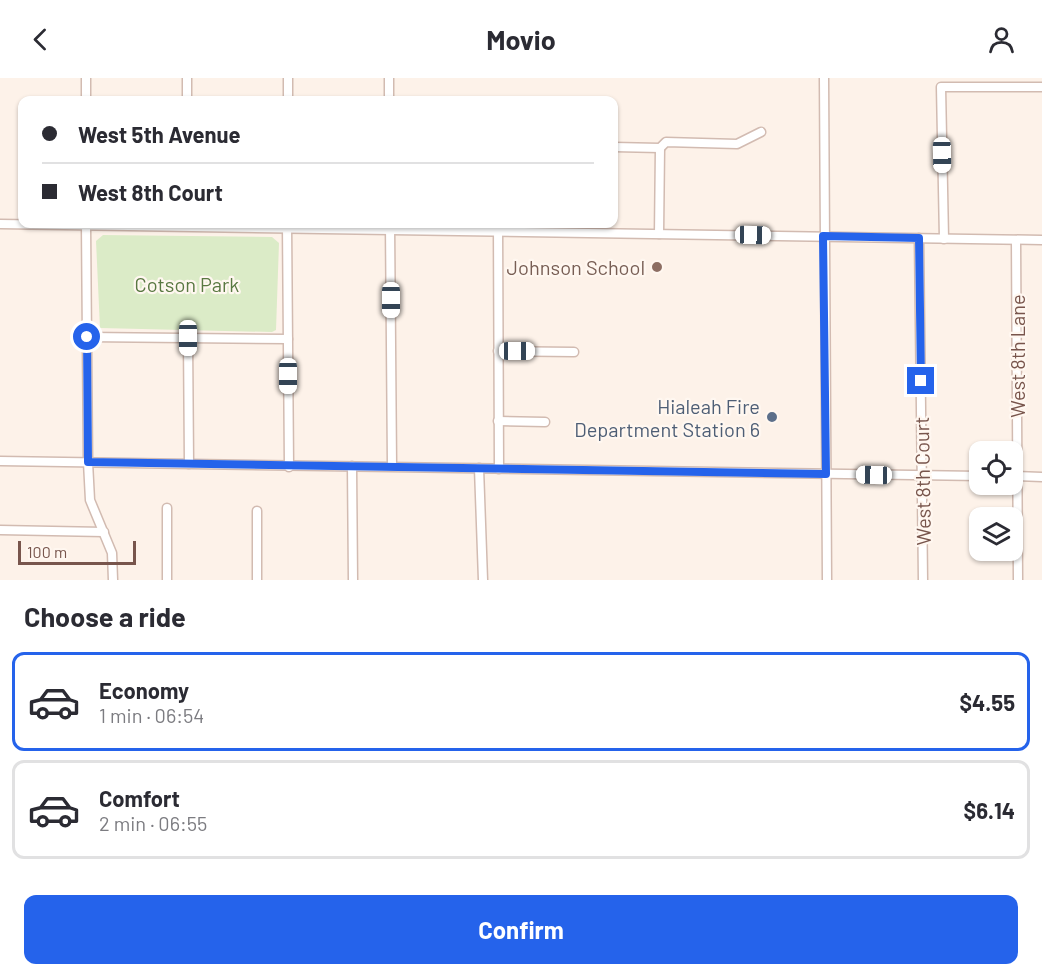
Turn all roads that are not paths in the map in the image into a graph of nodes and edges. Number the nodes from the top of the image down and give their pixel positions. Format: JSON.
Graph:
{"nodes":[{"id":1,"x":86,"y":78,"type":"edge"},
{"id":2,"x":187,"y":78,"type":"edge"},
{"id":3,"x":288,"y":78,"type":"edge"},
{"id":4,"x":389,"y":78,"type":"edge"},
{"id":5,"x":824,"y":78,"type":"edge"},
{"id":6,"x":1042,"y":87,"type":"edge"},
{"id":7,"x":86,"y":96,"type":"edge"},
{"id":8,"x":187,"y":96,"type":"edge"},
{"id":9,"x":288,"y":96,"type":"edge"},
{"id":10,"x":389,"y":96,"type":"edge"},
{"id":11,"x":761,"y":132,"type":"dead end"},
{"id":12,"x":618,"y":147,"type":"edge"},
{"id":13,"x":660,"y":148,"type":"junction"},
{"id":14,"x":0,"y":224,"type":"edge"},
{"id":15,"x":18,"y":224,"type":"edge"},
{"id":16,"x":87,"y":228,"type":"edge"},
{"id":17,"x":287,"y":228,"type":"edge"},
{"id":18,"x":390,"y":228,"type":"edge"},
{"id":19,"x":497,"y":228,"type":"edge"},
{"id":20,"x":520,"y":228,"type":"edge"},
{"id":21,"x":659,"y":234,"type":"junction"},
{"id":22,"x":823,"y":236,"type":"junction"},
{"id":23,"x":919,"y":238,"type":"junction"},
{"id":24,"x":944,"y":239,"type":"junction"},
{"id":25,"x":1016,"y":240,"type":"junction"},
{"id":26,"x":1042,"y":240,"type":"edge"},
{"id":27,"x":87,"y":337,"type":"junction"},
{"id":28,"x":188,"y":338,"type":"junction"},
{"id":29,"x":288,"y":339,"type":"junction"},
{"id":30,"x":498,"y":351,"type":"junction"},
{"id":31,"x":574,"y":352,"type":"dead end"},
{"id":32,"x":498,"y":421,"type":"junction"},
{"id":33,"x":544,"y":422,"type":"dead end"},
{"id":34,"x":1015,"y":441,"type":"edge"},
{"id":35,"x":0,"y":461,"type":"edge"},
{"id":36,"x":88,"y":462,"type":"junction"},
{"id":37,"x":189,"y":464,"type":"junction"},
{"id":38,"x":289,"y":466,"type":"junction"},
{"id":39,"x":352,"y":466,"type":"junction"},
{"id":40,"x":392,"y":466,"type":"junction"},
{"id":41,"x":479,"y":468,"type":"junction"},
{"id":42,"x":499,"y":469,"type":"junction"},
{"id":43,"x":826,"y":474,"type":"junction"},
{"id":44,"x":922,"y":476,"type":"junction"},
{"id":45,"x":969,"y":476,"type":"edge"},
{"id":46,"x":1023,"y":477,"type":"edge"},
{"id":47,"x":1042,"y":477,"type":"edge"},
{"id":48,"x":1016,"y":495,"type":"edge"},
{"id":49,"x":167,"y":508,"type":"dead end"},
{"id":50,"x":257,"y":511,"type":"dead end"},
{"id":51,"x":0,"y":530,"type":"edge"},
{"id":52,"x":104,"y":532,"type":"junction"},
{"id":53,"x":113,"y":580,"type":"edge"},
{"id":54,"x":167,"y":580,"type":"edge"},
{"id":55,"x":257,"y":580,"type":"edge"},
{"id":56,"x":353,"y":580,"type":"edge"},
{"id":57,"x":483,"y":580,"type":"edge"},
{"id":58,"x":827,"y":580,"type":"edge"},
{"id":59,"x":923,"y":580,"type":"edge"},
{"id":60,"x":1018,"y":580,"type":"edge"}],
"edges":[{"from":1,"to":7,"type":"street"},
{"from":2,"to":8,"type":"street"},
{"from":3,"to":9,"type":"street"},
{"from":4,"to":10,"type":"street"},
{"from":5,"to":22,"type":"street"},
{"from":6,"to":24,"type":"street"},
{"from":11,"to":13,"type":"street"},
{"from":12,"to":13,"type":"street"},
{"from":13,"to":21,"type":"street"},
{"from":14,"to":15,"type":"street"},
{"from":16,"to":27,"type":"street"},
{"from":17,"to":29,"type":"street"},
{"from":18,"to":40,"type":"street"},
{"from":19,"to":30,"type":"street"},
{"from":20,"to":21,"type":"street"},
{"from":21,"to":22,"type":"street"},
{"from":22,"to":23,"type":"street"},
{"from":22,"to":43,"type":"street"},
{"from":23,"to":24,"type":"street"},
{"from":23,"to":44,"type":"street","name":"West 8th Court"},
{"from":24,"to":25,"type":"street"},
{"from":25,"to":26,"type":"street"},
{"from":25,"to":34,"type":"street","name":"West 8th Lane"},
{"from":27,"to":28,"type":"street"},
{"from":27,"to":36,"type":"street"},
{"from":28,"to":29,"type":"street"},
{"from":28,"to":37,"type":"street"},
{"from":29,"to":38,"type":"street"},
{"from":30,"to":31,"type":"street"},
{"from":30,"to":32,"type":"street"},
{"from":32,"to":33,"type":"street"},
{"from":32,"to":42,"type":"street"},
{"from":35,"to":36,"type":"street"},
{"from":36,"to":37,"type":"street"},
{"from":36,"to":52,"type":"street"},
{"from":37,"to":38,"type":"street"},
{"from":38,"to":39,"type":"street"},
{"from":39,"to":40,"type":"street"},
{"from":39,"to":56,"type":"street"},
{"from":40,"to":41,"type":"street"},
{"from":41,"to":42,"type":"street"},
{"from":41,"to":57,"type":"street"},
{"from":42,"to":43,"type":"street"},
{"from":43,"to":44,"type":"street"},
{"from":43,"to":58,"type":"street"},
{"from":44,"to":45,"type":"street"},
{"from":44,"to":59,"type":"street","name":"West 8th Court"},
{"from":46,"to":47,"type":"street"},
{"from":48,"to":60,"type":"street","name":"West 8th Lane"},
{"from":49,"to":54,"type":"street"},
{"from":50,"to":55,"type":"street"},
{"from":51,"to":52,"type":"street"},
{"from":52,"to":53,"type":"street"}]}
